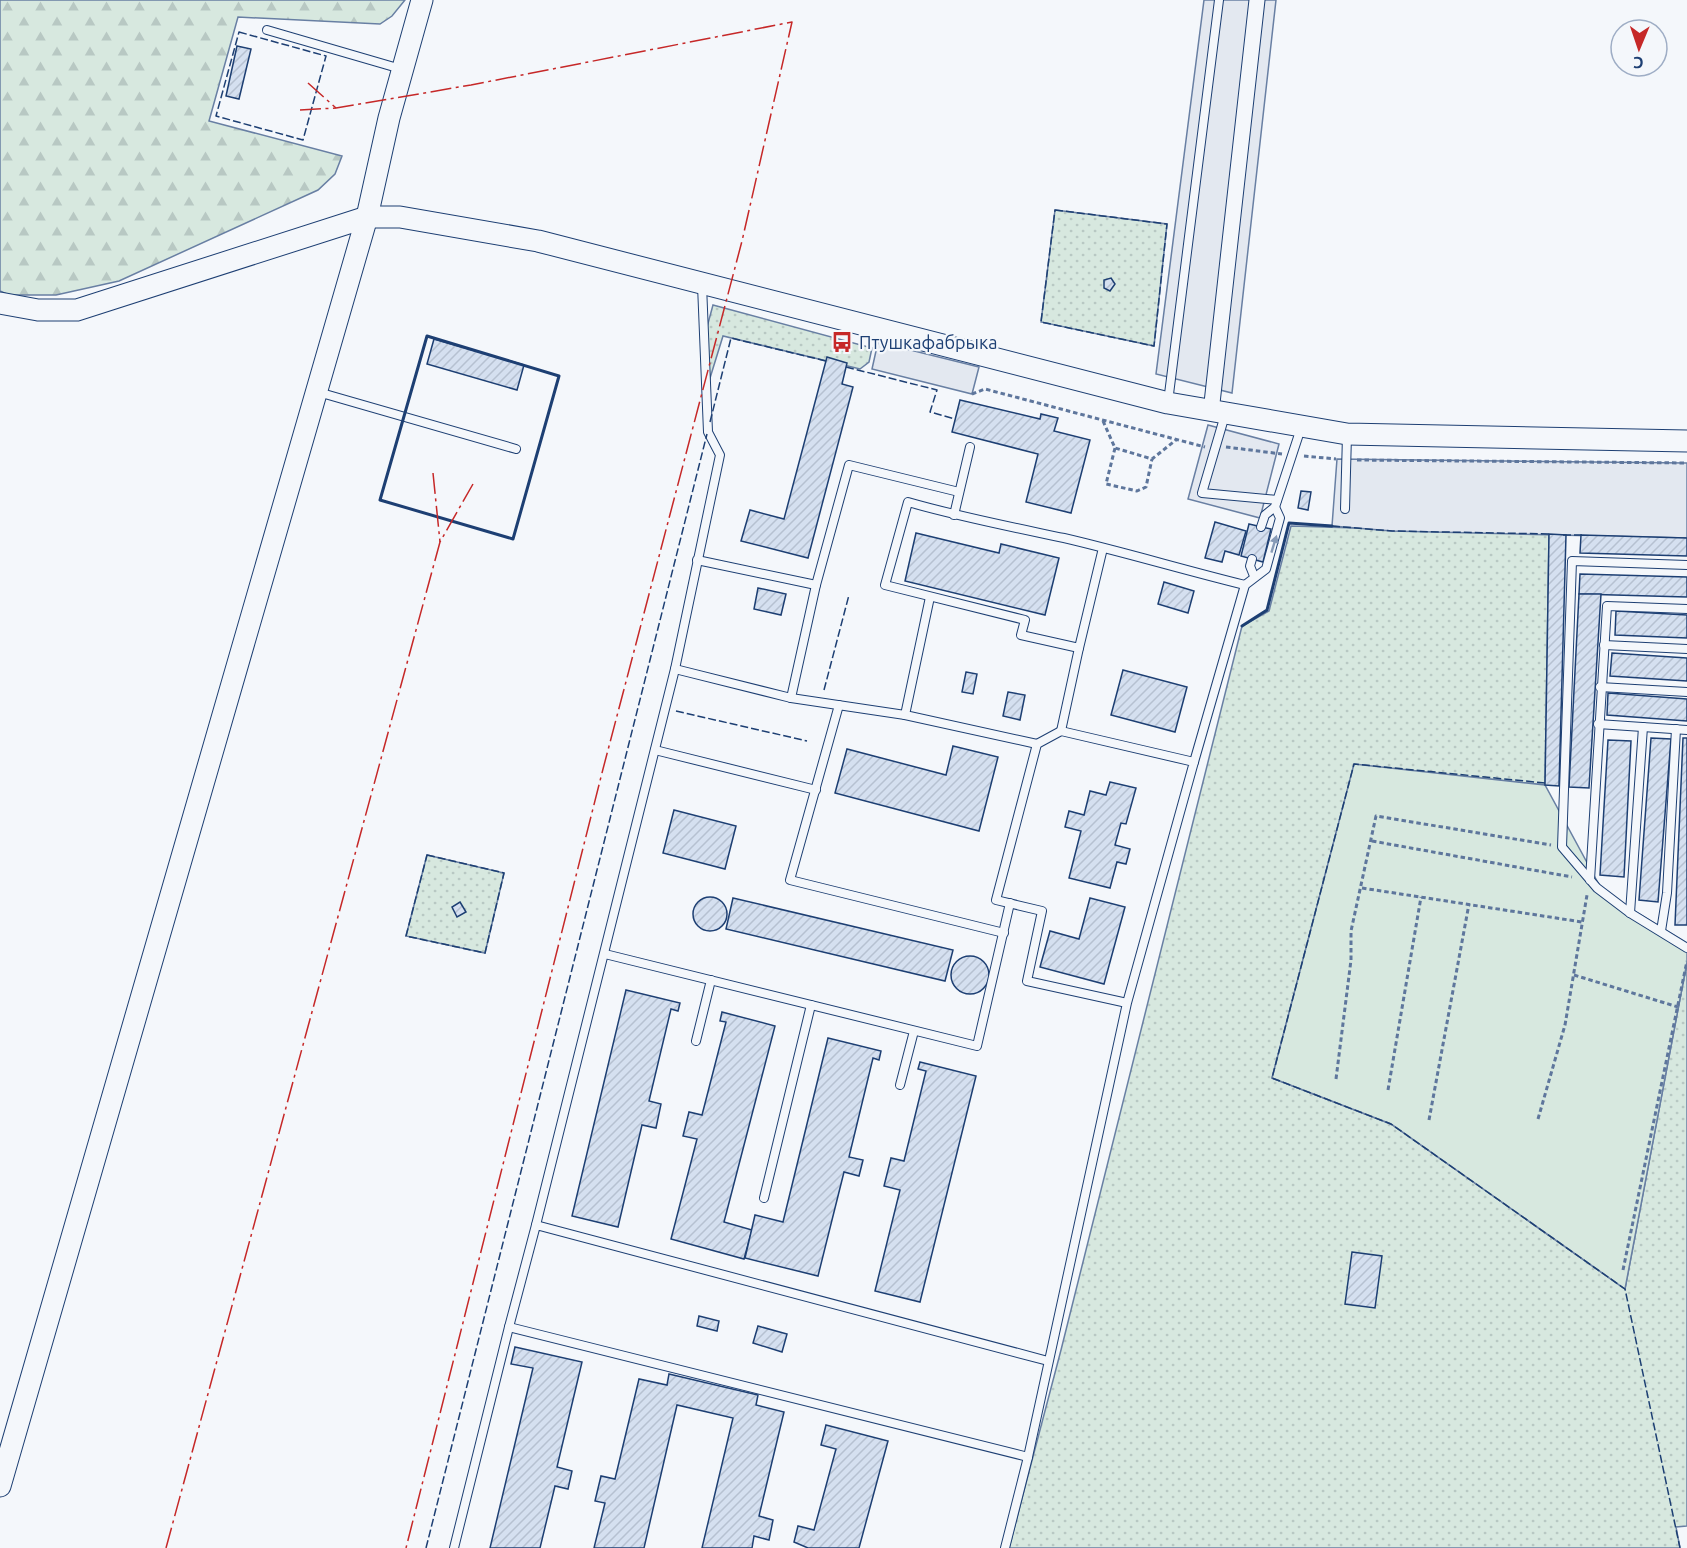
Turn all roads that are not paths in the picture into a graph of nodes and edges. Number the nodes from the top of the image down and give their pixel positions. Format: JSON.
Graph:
{"nodes":[{"id":1,"x":422,"y":0,"type":"edge"},
{"id":2,"x":1219,"y":0,"type":"edge"},
{"id":3,"x":1257,"y":0,"type":"edge"},
{"id":4,"x":267,"y":30,"type":"dead end"},
{"id":5,"x":403,"y":69,"type":"junction"},
{"id":6,"x":367,"y":217,"type":"junction"},
{"id":7,"x":702,"y":281,"type":"junction"},
{"id":8,"x":0,"y":303,"type":"edge"},
{"id":9,"x":316,"y":391,"type":"junction"},
{"id":10,"x":1168,"y":403,"type":"junction"},
{"id":11,"x":1218,"y":413,"type":"junction"},
{"id":12,"x":1301,"y":428,"type":"junction"},
{"id":13,"x":1347,"y":434,"type":"junction"},
{"id":14,"x":1687,"y":441,"type":"edge"},
{"id":15,"x":970,"y":447,"type":"dead end"},
{"id":16,"x":516,"y":449,"type":"dead end"},
{"id":17,"x":959,"y":492,"type":"junction"},
{"id":18,"x":1276,"y":504,"type":"junction"},
{"id":19,"x":1345,"y":509,"type":"dead end"},
{"id":20,"x":954,"y":515,"type":"junction"},
{"id":21,"x":1261,"y":527,"type":"dead end"},
{"id":22,"x":1103,"y":548,"type":"junction"},
{"id":23,"x":1252,"y":559,"type":"dead end"},
{"id":24,"x":697,"y":561,"type":"junction"},
{"id":25,"x":1687,"y":565,"type":"edge"},
{"id":26,"x":1254,"y":576,"type":"junction"},
{"id":27,"x":816,"y":585,"type":"junction"},
{"id":28,"x":1245,"y":585,"type":"junction"},
{"id":29,"x":930,"y":597,"type":"junction"},
{"id":30,"x":1687,"y":609,"type":"edge"},
{"id":31,"x":1604,"y":645,"type":"junction"},
{"id":32,"x":1079,"y":648,"type":"junction"},
{"id":33,"x":1687,"y":650,"type":"edge"},
{"id":34,"x":675,"y":669,"type":"junction"},
{"id":35,"x":1600,"y":687,"type":"junction"},
{"id":36,"x":1687,"y":692,"type":"edge"},
{"id":37,"x":791,"y":698,"type":"junction"},
{"id":38,"x":839,"y":705,"type":"junction"},
{"id":39,"x":905,"y":715,"type":"junction"},
{"id":40,"x":1598,"y":724,"type":"junction"},
{"id":41,"x":1643,"y":727,"type":"junction"},
{"id":42,"x":1676,"y":729,"type":"junction"},
{"id":43,"x":1687,"y":730,"type":"edge"},
{"id":44,"x":1061,"y":731,"type":"junction"},
{"id":45,"x":1037,"y":744,"type":"junction"},
{"id":46,"x":655,"y":750,"type":"junction"},
{"id":47,"x":1194,"y":762,"type":"junction"},
{"id":48,"x":816,"y":790,"type":"junction"},
{"id":49,"x":1590,"y":880,"type":"junction"},
{"id":50,"x":1010,"y":903,"type":"junction"},
{"id":51,"x":1630,"y":913,"type":"junction"},
{"id":52,"x":1661,"y":931,"type":"junction"},
{"id":53,"x":1004,"y":933,"type":"junction"},
{"id":54,"x":1687,"y":948,"type":"edge"},
{"id":55,"x":605,"y":954,"type":"junction"},
{"id":56,"x":711,"y":980,"type":"junction"},
{"id":57,"x":1127,"y":1003,"type":"junction"},
{"id":58,"x":812,"y":1005,"type":"junction"},
{"id":59,"x":914,"y":1031,"type":"junction"},
{"id":60,"x":696,"y":1041,"type":"dead end"},
{"id":61,"x":900,"y":1085,"type":"dead end"},
{"id":62,"x":764,"y":1198,"type":"dead end"},
{"id":63,"x":536,"y":1224,"type":"junction"},
{"id":64,"x":509,"y":1327,"type":"junction"},
{"id":65,"x":1048,"y":1361,"type":"junction"},
{"id":66,"x":1028,"y":1457,"type":"junction"},
{"id":67,"x":0,"y":1486,"type":"edge"},
{"id":68,"x":454,"y":1548,"type":"edge"},
{"id":69,"x":1005,"y":1548,"type":"edge"}],
"edges":[{"from":1,"to":5,"type":"main road"},
{"from":2,"to":10,"type":"lane"},
{"from":3,"to":11,"type":"street"},
{"from":4,"to":5,"type":"lane"},
{"from":5,"to":6,"type":"main road"},
{"from":6,"to":7,"type":"main road"},
{"from":6,"to":8,"type":"main road"},
{"from":6,"to":9,"type":"main road"},
{"from":7,"to":10,"type":"main road"},
{"from":7,"to":24,"type":"lane"},
{"from":9,"to":16,"type":"lane"},
{"from":9,"to":67,"type":"main road"},
{"from":10,"to":11,"type":"main road"},
{"from":11,"to":12,"type":"main road"},
{"from":11,"to":18,"type":"lane"},
{"from":12,"to":13,"type":"main road"},
{"from":12,"to":18,"type":"lane"},
{"from":13,"to":14,"type":"main road"},
{"from":13,"to":19,"type":"lane"},
{"from":15,"to":17,"type":"lane"},
{"from":17,"to":20,"type":"lane"},
{"from":17,"to":27,"type":"lane"},
{"from":18,"to":21,"type":"lane"},
{"from":26,"to":18,"type":"lane","one_way":true},
{"from":20,"to":22,"type":"lane"},
{"from":20,"to":29,"type":"lane"},
{"from":22,"to":28,"type":"lane"},
{"from":22,"to":32,"type":"lane"},
{"from":23,"to":26,"type":"lane"},
{"from":24,"to":27,"type":"lane"},
{"from":24,"to":34,"type":"lane"},
{"from":25,"to":49,"type":"lane"},
{"from":26,"to":28,"type":"lane"},
{"from":27,"to":37,"type":"lane"},
{"from":28,"to":47,"type":"lane"},
{"from":29,"to":32,"type":"lane"},
{"from":29,"to":39,"type":"lane"},
{"from":30,"to":31,"type":"lane"},
{"from":31,"to":33,"type":"lane"},
{"from":31,"to":35,"type":"lane"},
{"from":32,"to":44,"type":"lane"},
{"from":34,"to":37,"type":"lane"},
{"from":34,"to":46,"type":"lane"},
{"from":35,"to":36,"type":"lane"},
{"from":35,"to":40,"type":"lane"},
{"from":37,"to":38,"type":"lane"},
{"from":38,"to":39,"type":"lane"},
{"from":38,"to":48,"type":"lane"},
{"from":39,"to":45,"type":"lane"},
{"from":40,"to":41,"type":"lane"},
{"from":40,"to":49,"type":"lane"},
{"from":41,"to":42,"type":"lane"},
{"from":41,"to":51,"type":"lane"},
{"from":42,"to":43,"type":"lane"},
{"from":42,"to":52,"type":"lane"},
{"from":44,"to":45,"type":"lane"},
{"from":44,"to":47,"type":"lane"},
{"from":45,"to":50,"type":"lane"},
{"from":46,"to":48,"type":"lane"},
{"from":46,"to":55,"type":"lane"},
{"from":47,"to":57,"type":"lane"},
{"from":48,"to":53,"type":"lane"},
{"from":49,"to":51,"type":"lane"},
{"from":50,"to":53,"type":"lane"},
{"from":50,"to":57,"type":"lane"},
{"from":51,"to":52,"type":"lane"},
{"from":52,"to":54,"type":"lane"},
{"from":53,"to":59,"type":"lane"},
{"from":55,"to":56,"type":"lane"},
{"from":55,"to":63,"type":"lane"},
{"from":56,"to":58,"type":"lane"},
{"from":56,"to":60,"type":"lane"},
{"from":57,"to":65,"type":"lane"},
{"from":58,"to":59,"type":"lane"},
{"from":58,"to":62,"type":"lane"},
{"from":59,"to":61,"type":"lane"},
{"from":63,"to":64,"type":"lane"},
{"from":63,"to":65,"type":"lane"},
{"from":64,"to":66,"type":"lane"},
{"from":64,"to":68,"type":"lane"},
{"from":65,"to":66,"type":"lane"},
{"from":66,"to":69,"type":"lane"}]}
